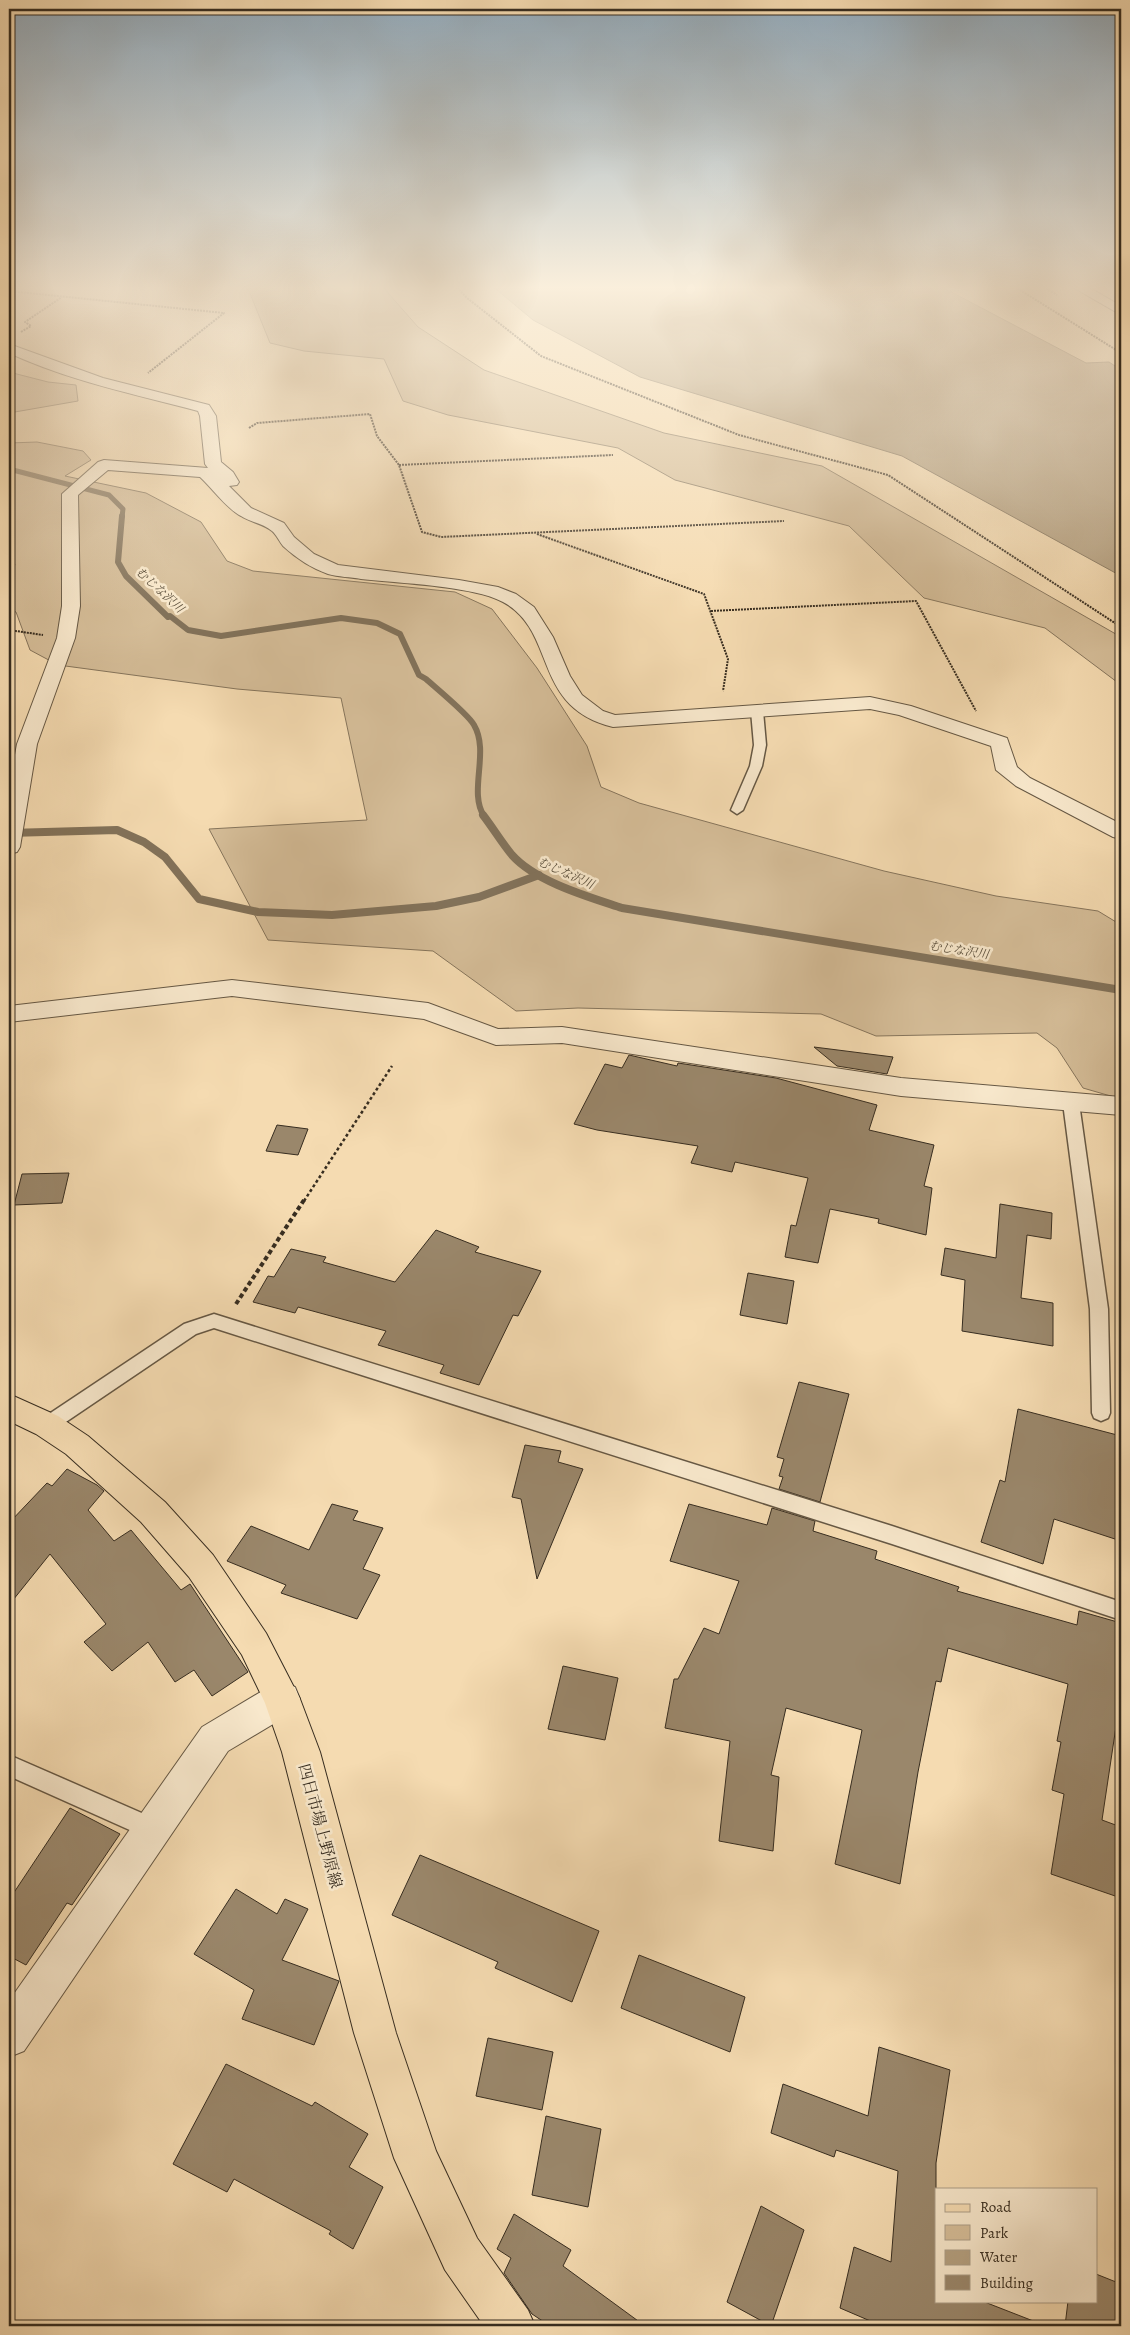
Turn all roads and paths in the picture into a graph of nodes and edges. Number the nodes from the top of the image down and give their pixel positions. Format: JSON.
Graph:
{"nodes":[{"id":1,"x":147,"y":394,"type":"edge"},
{"id":2,"x":636,"y":394,"type":"edge"},
{"id":3,"x":249,"y":428,"type":"dead end"},
{"id":4,"x":613,"y":455,"type":"dead end"},
{"id":5,"x":399,"y":464,"type":"junction"},
{"id":6,"x":236,"y":502,"type":"junction"},
{"id":7,"x":784,"y":521,"type":"dead end"},
{"id":8,"x":534,"y":533,"type":"junction"},
{"id":9,"x":711,"y":611,"type":"junction"},
{"id":10,"x":1121,"y":628,"type":"edge"},
{"id":11,"x":9,"y":630,"type":"edge"},
{"id":12,"x":66,"y":638,"type":"junction"},
{"id":13,"x":757,"y":711,"type":"junction"},
{"id":14,"x":720,"y":714,"type":"junction"},
{"id":15,"x":992,"y":740,"type":"junction"},
{"id":16,"x":14,"y":795,"type":"edge"},
{"id":17,"x":737,"y":810,"type":"dead end"},
{"id":18,"x":1121,"y":832,"type":"edge"},
{"id":19,"x":9,"y":847,"type":"edge"},
{"id":20,"x":9,"y":1014,"type":"edge"},
{"id":21,"x":392,"y":1066,"type":"dead end"},
{"id":22,"x":1071,"y":1103,"type":"junction"},
{"id":23,"x":1121,"y":1106,"type":"edge"},
{"id":24,"x":223,"y":1324,"type":"junction"},
{"id":25,"x":9,"y":1407,"type":"edge"},
{"id":26,"x":1101,"y":1414,"type":"dead end"},
{"id":27,"x":47,"y":1425,"type":"junction"},
{"id":28,"x":1121,"y":1610,"type":"edge"},
{"id":29,"x":282,"y":1699,"type":"junction"},
{"id":30,"x":9,"y":1765,"type":"edge"},
{"id":31,"x":152,"y":1829,"type":"junction"},
{"id":32,"x":9,"y":2036,"type":"edge"},
{"id":33,"x":512,"y":2326,"type":"edge"}],
"edges":[{"from":1,"to":6,"type":"street"},
{"from":2,"to":10,"type":"path"},
{"from":3,"to":5,"type":"path"},
{"from":4,"to":5,"type":"path"},
{"from":5,"to":8,"type":"path"},
{"from":6,"to":12,"type":"street"},
{"from":6,"to":14,"type":"street"},
{"from":7,"to":8,"type":"path"},
{"from":8,"to":9,"type":"path"},
{"from":9,"to":14,"type":"path"},
{"from":9,"to":15,"type":"path"},
{"from":11,"to":12,"type":"path"},
{"from":12,"to":16,"type":"street"},
{"from":13,"to":14,"type":"street"},
{"from":13,"to":15,"type":"street"},
{"from":13,"to":17,"type":"lane"},
{"from":15,"to":18,"type":"street"},
{"from":16,"to":19,"type":"street"},
{"from":20,"to":22,"type":"street"},
{"from":21,"to":24,"type":"path"},
{"from":22,"to":23,"type":"street"},
{"from":22,"to":26,"type":"lane"},
{"from":24,"to":27,"type":"lane"},
{"from":24,"to":28,"type":"lane"},
{"from":25,"to":27,"type":"main road","name":"四日市場上野原線"},
{"from":27,"to":29,"type":"main road","name":"四日市場上野原線"},
{"from":29,"to":31,"type":"street"},
{"from":29,"to":33,"type":"main road","name":"四日市場上野原線"},
{"from":30,"to":31,"type":"lane"},
{"from":31,"to":32,"type":"street"}]}
